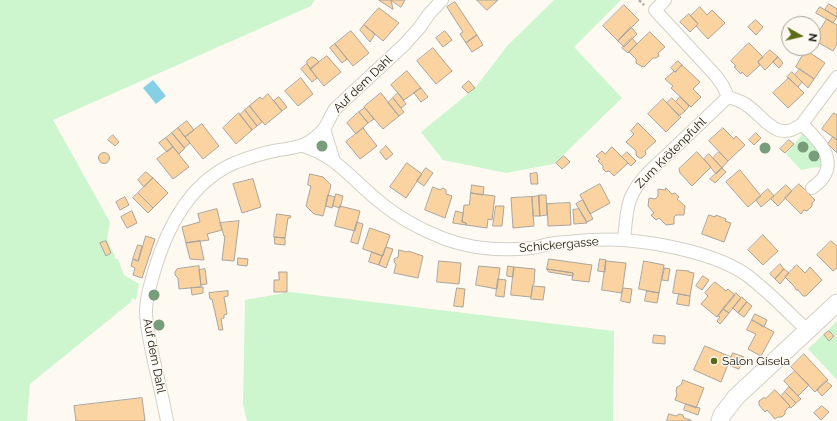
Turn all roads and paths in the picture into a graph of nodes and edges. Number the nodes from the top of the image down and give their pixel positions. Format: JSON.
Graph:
{"nodes":[{"id":1,"x":441,"y":0,"type":"edge"},
{"id":2,"x":664,"y":0,"type":"edge"},
{"id":3,"x":837,"y":77,"type":"edge"},
{"id":4,"x":728,"y":98,"type":"junction"},
{"id":5,"x":802,"y":124,"type":"junction"},
{"id":6,"x":324,"y":129,"type":"junction"},
{"id":7,"x":303,"y":146,"type":"junction"},
{"id":8,"x":334,"y":160,"type":"junction"},
{"id":9,"x":812,"y":188,"type":"dead end"},
{"id":10,"x":624,"y":240,"type":"junction"},
{"id":11,"x":837,"y":303,"type":"edge"},
{"id":12,"x":808,"y":331,"type":"junction"},
{"id":13,"x":167,"y":421,"type":"edge"},
{"id":14,"x":720,"y":421,"type":"edge"}],
"edges":[{"from":1,"to":6,"type":"street","name":"Auf dem Dahl"},
{"from":2,"to":4,"type":"street"},
{"from":3,"to":5,"type":"street"},
{"from":4,"to":5,"type":"street"},
{"from":4,"to":10,"type":"street","name":"Zum Krötenpfuhl"},
{"from":5,"to":9,"type":"street"},
{"from":6,"to":7,"type":"street","name":"Auf dem Dahl"},
{"from":6,"to":8,"type":"street","name":"Schickergasse"},
{"from":7,"to":8,"type":"street","name":"Schickergasse"},
{"from":7,"to":13,"type":"street","name":"Auf dem Dahl"},
{"from":8,"to":10,"type":"street","name":"Schickergasse"},
{"from":10,"to":12,"type":"street","name":"Schickergasse"},
{"from":11,"to":12,"type":"main road"},
{"from":12,"to":14,"type":"main road"}]}
